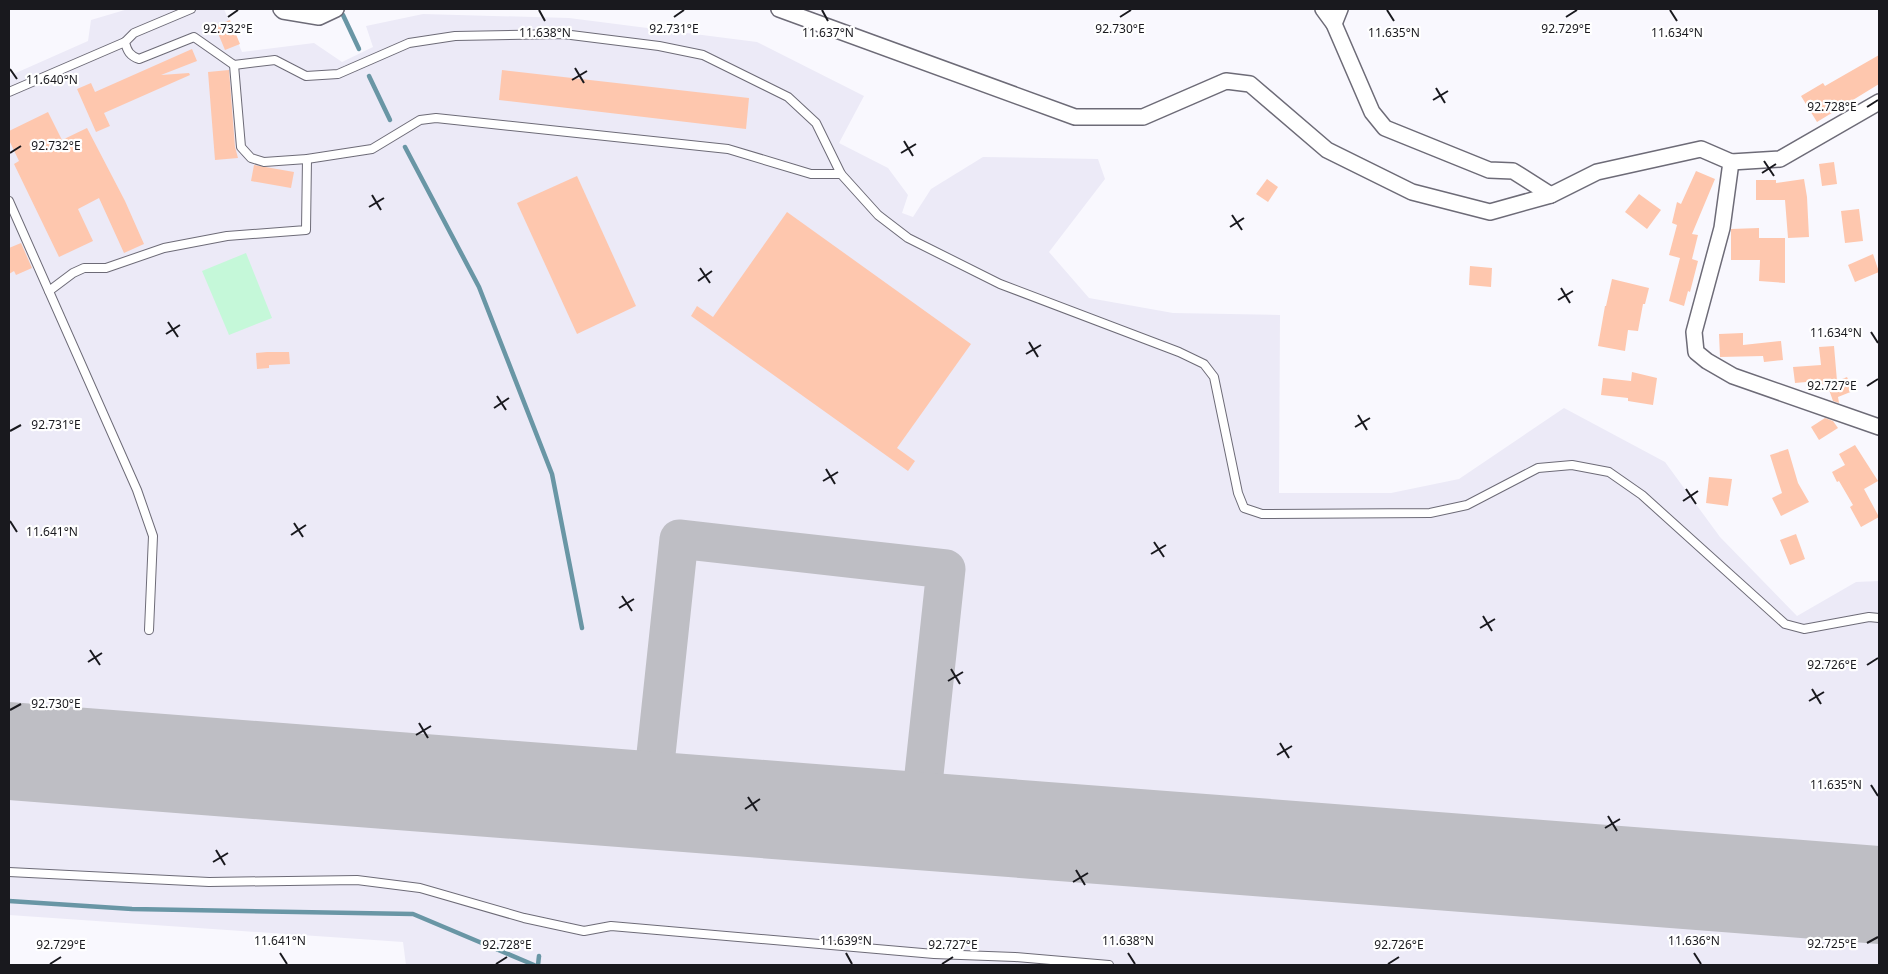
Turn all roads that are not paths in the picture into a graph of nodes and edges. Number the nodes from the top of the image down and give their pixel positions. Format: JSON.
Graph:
{"nodes":[{"id":1,"x":191,"y":9,"type":"edge"},
{"id":2,"x":281,"y":9,"type":"edge"},
{"id":3,"x":336,"y":9,"type":"edge"},
{"id":4,"x":779,"y":9,"type":"edge"},
{"id":5,"x":1322,"y":9,"type":"edge"},
{"id":6,"x":1340,"y":9,"type":"edge"},
{"id":7,"x":1334,"y":24,"type":"junction"},
{"id":8,"x":125,"y":42,"type":"junction"},
{"id":9,"x":234,"y":65,"type":"junction"},
{"id":10,"x":9,"y":92,"type":"edge"},
{"id":11,"x":1879,"y":102,"type":"edge"},
{"id":12,"x":307,"y":159,"type":"junction"},
{"id":13,"x":1731,"y":162,"type":"junction"},
{"id":14,"x":841,"y":174,"type":"junction"},
{"id":15,"x":1551,"y":195,"type":"junction"},
{"id":16,"x":9,"y":201,"type":"edge"},
{"id":17,"x":49,"y":291,"type":"junction"},
{"id":18,"x":1879,"y":427,"type":"edge"},
{"id":19,"x":1879,"y":618,"type":"edge"},
{"id":20,"x":149,"y":630,"type":"dead end"},
{"id":21,"x":9,"y":872,"type":"edge"},
{"id":22,"x":1109,"y":965,"type":"edge"}],
"edges":[{"from":1,"to":8,"type":"lane"},
{"from":2,"to":3,"type":"street"},
{"from":4,"to":15,"type":"street"},
{"from":5,"to":7,"type":"street"},
{"from":6,"to":7,"type":"street"},
{"from":7,"to":15,"type":"street"},
{"from":8,"to":9,"type":"lane"},
{"from":8,"to":10,"type":"lane"},
{"from":9,"to":12,"type":"lane"},
{"from":9,"to":14,"type":"lane"},
{"from":11,"to":13,"type":"street"},
{"from":12,"to":14,"type":"lane"},
{"from":12,"to":17,"type":"lane"},
{"from":13,"to":15,"type":"street"},
{"from":13,"to":18,"type":"street"},
{"from":14,"to":19,"type":"lane"},
{"from":16,"to":17,"type":"lane"},
{"from":17,"to":20,"type":"lane"},
{"from":21,"to":22,"type":"lane"}]}
